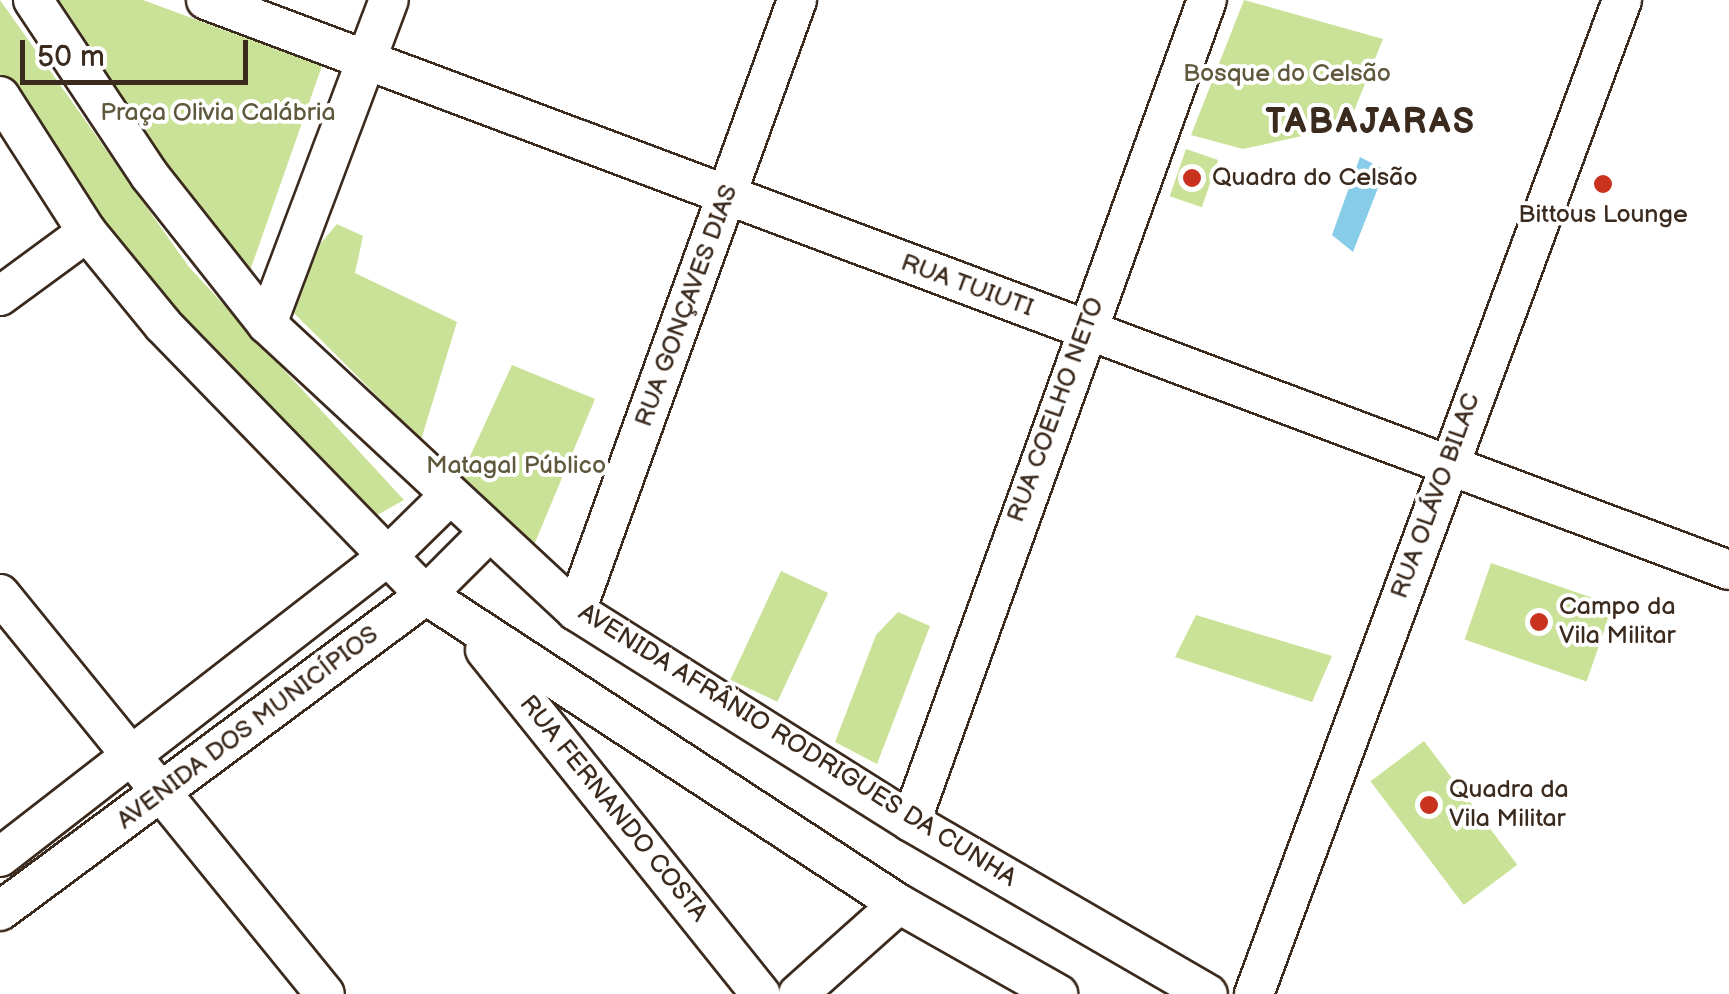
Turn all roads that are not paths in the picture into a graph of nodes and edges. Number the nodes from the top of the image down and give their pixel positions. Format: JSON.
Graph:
{"nodes":[{"id":1,"x":33,"y":0,"type":"edge"},
{"id":2,"x":206,"y":0,"type":"edge"},
{"id":3,"x":390,"y":0,"type":"edge"},
{"id":4,"x":798,"y":0,"type":"edge"},
{"id":5,"x":1207,"y":0,"type":"edge"},
{"id":6,"x":1622,"y":0,"type":"edge"},
{"id":7,"x":368,"y":60,"type":"junction"},
{"id":8,"x":0,"y":96,"type":"edge"},
{"id":9,"x":726,"y":198,"type":"junction"},
{"id":10,"x":87,"y":232,"type":"junction"},
{"id":11,"x":0,"y":296,"type":"edge"},
{"id":12,"x":267,"y":324,"type":"junction"},
{"id":13,"x":1084,"y":328,"type":"junction"},
{"id":14,"x":1446,"y":467,"type":"junction"},
{"id":15,"x":448,"y":498,"type":"junction"},
{"id":16,"x":487,"y":534,"type":"junction"},
{"id":17,"x":386,"y":558,"type":"junction"},
{"id":18,"x":1729,"y":570,"type":"edge"},
{"id":19,"x":0,"y":594,"type":"edge"},
{"id":20,"x":426,"y":595,"type":"junction"},
{"id":21,"x":576,"y":611,"type":"junction"},
{"id":22,"x":464,"y":625,"type":"junction"},
{"id":23,"x":132,"y":760,"type":"junction"},
{"id":24,"x":160,"y":795,"type":"junction"},
{"id":25,"x":911,"y":822,"type":"junction"},
{"id":26,"x":0,"y":857,"type":"edge"},
{"id":27,"x":898,"y":904,"type":"junction"},
{"id":28,"x":0,"y":910,"type":"edge"},
{"id":29,"x":326,"y":994,"type":"edge"},
{"id":30,"x":761,"y":994,"type":"edge"},
{"id":31,"x":798,"y":994,"type":"edge"},
{"id":32,"x":1058,"y":994,"type":"edge"},
{"id":33,"x":1208,"y":994,"type":"edge"},
{"id":34,"x":1254,"y":994,"type":"edge"}],
"edges":[{"from":1,"to":12,"type":"street","name":"AVENIDA AFRÂNIO RODRIGUES DA CUNHA"},
{"from":2,"to":7,"type":"street","name":"RUA TUIUTI"},
{"from":3,"to":7,"type":"street"},
{"from":4,"to":9,"type":"street","name":"RUA GONÇAVES DIAS"},
{"from":5,"to":13,"type":"street","name":"RUA COELHO NETO"},
{"from":6,"to":14,"type":"street","name":"RUA OLÁVO BILAC"},
{"from":7,"to":9,"type":"street","name":"RUA TUIUTI"},
{"from":7,"to":12,"type":"street"},
{"from":8,"to":10,"type":"street"},
{"from":9,"to":13,"type":"street","name":"RUA TUIUTI"},
{"from":9,"to":21,"type":"street","name":"RUA GONÇAVES DIAS"},
{"from":10,"to":11,"type":"street"},
{"from":10,"to":17,"type":"street"},
{"from":12,"to":15,"type":"street","name":"AVENIDA AFRÂNIO RODRIGUES DA CUNHA"},
{"from":13,"to":14,"type":"street","name":"RUA TUIUTI"},
{"from":13,"to":25,"type":"street","name":"RUA COELHO NETO"},
{"from":14,"to":18,"type":"street","name":"RUA TUIUTI"},
{"from":14,"to":34,"type":"street","name":"RUA OLÁVO BILAC"},
{"from":15,"to":16,"type":"street","name":"AVENIDA AFRÂNIO RODRIGUES DA CUNHA"},
{"from":15,"to":17,"type":"street","name":"AVENIDA DOS MUNICÍPIOS"},
{"from":16,"to":20,"type":"street","name":"AVENIDA DOS MUNICÍPIOS"},
{"from":16,"to":21,"type":"street","name":"AVENIDA AFRÂNIO RODRIGUES DA CUNHA"},
{"from":17,"to":20,"type":"street"},
{"from":17,"to":23,"type":"street","name":"AVENIDA DOS MUNICÍPIOS"},
{"from":19,"to":23,"type":"street"},
{"from":20,"to":22,"type":"street"},
{"from":20,"to":24,"type":"street","name":"AVENIDA DOS MUNICÍPIOS"},
{"from":21,"to":25,"type":"street","name":"AVENIDA AFRÂNIO RODRIGUES DA CUNHA"},
{"from":22,"to":27,"type":"street"},
{"from":22,"to":30,"type":"street","name":"RUA FERNANDO COSTA"},
{"from":23,"to":24,"type":"street"},
{"from":23,"to":26,"type":"street","name":"AVENIDA DOS MUNICÍPIOS"},
{"from":24,"to":28,"type":"street","name":"AVENIDA DOS MUNICÍPIOS"},
{"from":24,"to":29,"type":"street"},
{"from":25,"to":33,"type":"street","name":"AVENIDA AFRÂNIO RODRIGUES DA CUNHA"},
{"from":27,"to":31,"type":"street"},
{"from":27,"to":32,"type":"street"}]}
